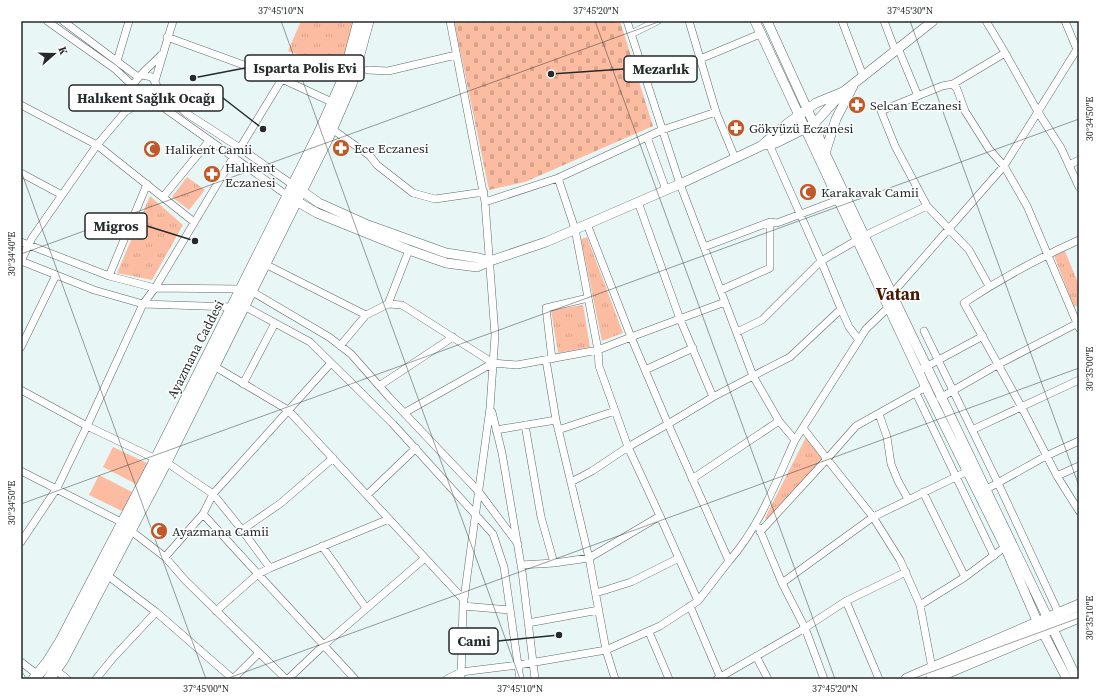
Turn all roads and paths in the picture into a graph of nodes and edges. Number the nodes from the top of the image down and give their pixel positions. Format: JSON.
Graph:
{"nodes":[{"id":1,"x":47,"y":21,"type":"edge"},
{"id":2,"x":63,"y":21,"type":"edge"},
{"id":3,"x":129,"y":21,"type":"edge"},
{"id":4,"x":173,"y":21,"type":"edge"},
{"id":5,"x":359,"y":21,"type":"edge"},
{"id":6,"x":368,"y":21,"type":"edge"},
{"id":7,"x":450,"y":21,"type":"edge"},
{"id":8,"x":627,"y":21,"type":"edge"},
{"id":9,"x":657,"y":21,"type":"edge"},
{"id":10,"x":689,"y":21,"type":"edge"},
{"id":11,"x":755,"y":21,"type":"edge"},
{"id":12,"x":767,"y":21,"type":"edge"},
{"id":13,"x":842,"y":21,"type":"edge"},
{"id":14,"x":884,"y":21,"type":"edge"},
{"id":15,"x":932,"y":21,"type":"edge"},
{"id":16,"x":986,"y":21,"type":"edge"},
{"id":17,"x":1065,"y":21,"type":"edge"},
{"id":18,"x":70,"y":23,"type":"edge"},
{"id":19,"x":631,"y":34,"type":"junction"},
{"id":20,"x":760,"y":34,"type":"junction"},
{"id":21,"x":167,"y":37,"type":"junction"},
{"id":22,"x":897,"y":49,"type":"junction"},
{"id":23,"x":1078,"y":50,"type":"edge"},
{"id":24,"x":1005,"y":53,"type":"junction"},
{"id":25,"x":162,"y":55,"type":"junction"},
{"id":26,"x":456,"y":55,"type":"junction"},
{"id":27,"x":700,"y":59,"type":"junction"},
{"id":28,"x":117,"y":61,"type":"junction"},
{"id":29,"x":368,"y":70,"type":"dead end"},
{"id":30,"x":140,"y":76,"type":"junction"},
{"id":31,"x":863,"y":76,"type":"junction"},
{"id":32,"x":282,"y":79,"type":"junction"},
{"id":33,"x":156,"y":83,"type":"junction"},
{"id":34,"x":854,"y":83,"type":"junction"},
{"id":35,"x":953,"y":84,"type":"junction"},
{"id":36,"x":133,"y":88,"type":"junction"},
{"id":37,"x":843,"y":92,"type":"junction"},
{"id":38,"x":918,"y":96,"type":"junction"},
{"id":39,"x":148,"y":98,"type":"junction"},
{"id":40,"x":334,"y":103,"type":"junction"},
{"id":41,"x":21,"y":105,"type":"edge"},
{"id":42,"x":806,"y":110,"type":"junction"},
{"id":43,"x":125,"y":112,"type":"junction"},
{"id":44,"x":716,"y":112,"type":"junction"},
{"id":45,"x":1038,"y":112,"type":"junction"},
{"id":46,"x":798,"y":116,"type":"junction"},
{"id":47,"x":814,"y":124,"type":"junction"},
{"id":48,"x":332,"y":129,"type":"junction"},
{"id":49,"x":662,"y":130,"type":"junction"},
{"id":50,"x":806,"y":130,"type":"junction"},
{"id":51,"x":647,"y":137,"type":"junction"},
{"id":52,"x":209,"y":141,"type":"junction"},
{"id":53,"x":97,"y":145,"type":"junction"},
{"id":54,"x":765,"y":145,"type":"junction"},
{"id":55,"x":240,"y":148,"type":"junction"},
{"id":56,"x":825,"y":153,"type":"junction"},
{"id":57,"x":234,"y":156,"type":"junction"},
{"id":58,"x":736,"y":158,"type":"junction"},
{"id":59,"x":1079,"y":160,"type":"edge"},
{"id":60,"x":1069,"y":165,"type":"junction"},
{"id":61,"x":1004,"y":166,"type":"junction"},
{"id":62,"x":21,"y":173,"type":"edge"},
{"id":63,"x":558,"y":178,"type":"junction"},
{"id":64,"x":147,"y":184,"type":"junction"},
{"id":65,"x":680,"y":184,"type":"junction"},
{"id":66,"x":1079,"y":187,"type":"edge"},
{"id":67,"x":297,"y":188,"type":"junction"},
{"id":68,"x":666,"y":190,"type":"junction"},
{"id":69,"x":484,"y":192,"type":"junction"},
{"id":70,"x":62,"y":195,"type":"junction"},
{"id":71,"x":163,"y":197,"type":"junction"},
{"id":72,"x":292,"y":199,"type":"junction"},
{"id":73,"x":838,"y":200,"type":"junction"},
{"id":74,"x":486,"y":202,"type":"junction"},
{"id":75,"x":638,"y":202,"type":"junction"},
{"id":76,"x":927,"y":206,"type":"junction"},
{"id":77,"x":800,"y":214,"type":"junction"},
{"id":78,"x":194,"y":222,"type":"junction"},
{"id":79,"x":770,"y":222,"type":"junction"},
{"id":80,"x":587,"y":224,"type":"junction"},
{"id":81,"x":575,"y":229,"type":"junction"},
{"id":82,"x":950,"y":229,"type":"junction"},
{"id":83,"x":861,"y":238,"type":"junction"},
{"id":84,"x":1079,"y":240,"type":"edge"},
{"id":85,"x":21,"y":242,"type":"edge"},
{"id":86,"x":29,"y":245,"type":"junction"},
{"id":87,"x":704,"y":247,"type":"junction"},
{"id":88,"x":409,"y":250,"type":"junction"},
{"id":89,"x":1048,"y":254,"type":"junction"},
{"id":90,"x":21,"y":261,"type":"edge"},
{"id":91,"x":490,"y":261,"type":"junction"},
{"id":92,"x":821,"y":261,"type":"junction"},
{"id":93,"x":265,"y":264,"type":"junction"},
{"id":94,"x":56,"y":275,"type":"junction"},
{"id":95,"x":109,"y":276,"type":"junction"},
{"id":96,"x":989,"y":286,"type":"junction"},
{"id":97,"x":155,"y":288,"type":"junction"},
{"id":98,"x":246,"y":290,"type":"junction"},
{"id":99,"x":721,"y":290,"type":"junction"},
{"id":100,"x":588,"y":298,"type":"junction"},
{"id":101,"x":890,"y":301,"type":"junction"},
{"id":102,"x":726,"y":302,"type":"junction"},
{"id":103,"x":144,"y":304,"type":"junction"},
{"id":104,"x":388,"y":304,"type":"junction"},
{"id":105,"x":244,"y":306,"type":"junction"},
{"id":106,"x":232,"y":307,"type":"junction"},
{"id":107,"x":841,"y":309,"type":"junction"},
{"id":108,"x":1076,"y":310,"type":"edge"},
{"id":109,"x":366,"y":315,"type":"junction"},
{"id":110,"x":680,"y":319,"type":"junction"},
{"id":111,"x":275,"y":323,"type":"junction"},
{"id":112,"x":1078,"y":326,"type":"edge"},
{"id":113,"x":924,"y":331,"type":"dead end"},
{"id":114,"x":737,"y":332,"type":"junction"},
{"id":115,"x":983,"y":336,"type":"junction"},
{"id":116,"x":452,"y":337,"type":"junction"},
{"id":117,"x":631,"y":337,"type":"junction"},
{"id":118,"x":859,"y":340,"type":"junction"},
{"id":119,"x":340,"y":346,"type":"junction"},
{"id":120,"x":21,"y":347,"type":"edge"},
{"id":121,"x":693,"y":348,"type":"junction"},
{"id":122,"x":598,"y":350,"type":"junction"},
{"id":123,"x":549,"y":359,"type":"junction"},
{"id":124,"x":938,"y":361,"type":"junction"},
{"id":125,"x":331,"y":363,"type":"junction"},
{"id":126,"x":493,"y":363,"type":"junction"},
{"id":127,"x":998,"y":364,"type":"junction"},
{"id":128,"x":214,"y":366,"type":"junction"},
{"id":129,"x":922,"y":369,"type":"junction"},
{"id":130,"x":645,"y":370,"type":"junction"},
{"id":131,"x":753,"y":376,"type":"junction"},
{"id":132,"x":1079,"y":380,"type":"edge"},
{"id":133,"x":243,"y":384,"type":"junction"},
{"id":134,"x":379,"y":386,"type":"junction"},
{"id":135,"x":926,"y":387,"type":"junction"},
{"id":136,"x":21,"y":390,"type":"edge"},
{"id":137,"x":953,"y":390,"type":"junction"},
{"id":138,"x":916,"y":393,"type":"junction"},
{"id":139,"x":713,"y":397,"type":"junction"},
{"id":140,"x":940,"y":398,"type":"junction"},
{"id":141,"x":1021,"y":406,"type":"junction"},
{"id":142,"x":490,"y":408,"type":"junction"},
{"id":143,"x":288,"y":410,"type":"junction"},
{"id":144,"x":615,"y":411,"type":"junction"},
{"id":145,"x":404,"y":413,"type":"junction"},
{"id":146,"x":879,"y":414,"type":"junction"},
{"id":147,"x":556,"y":420,"type":"junction"},
{"id":148,"x":779,"y":421,"type":"junction"},
{"id":149,"x":668,"y":424,"type":"junction"},
{"id":150,"x":526,"y":425,"type":"junction"},
{"id":151,"x":87,"y":426,"type":"junction"},
{"id":152,"x":803,"y":428,"type":"junction"},
{"id":153,"x":496,"y":430,"type":"junction"},
{"id":154,"x":558,"y":430,"type":"junction"},
{"id":155,"x":972,"y":430,"type":"junction"},
{"id":156,"x":795,"y":440,"type":"junction"},
{"id":157,"x":1079,"y":441,"type":"edge"},
{"id":158,"x":628,"y":446,"type":"junction"},
{"id":159,"x":416,"y":448,"type":"junction"},
{"id":160,"x":1046,"y":456,"type":"junction"},
{"id":161,"x":334,"y":458,"type":"junction"},
{"id":162,"x":827,"y":459,"type":"junction"},
{"id":163,"x":161,"y":460,"type":"junction"},
{"id":164,"x":1079,"y":466,"type":"edge"},
{"id":165,"x":21,"y":471,"type":"edge"},
{"id":166,"x":966,"y":472,"type":"junction"},
{"id":167,"x":1056,"y":476,"type":"junction"},
{"id":168,"x":956,"y":477,"type":"junction"},
{"id":169,"x":692,"y":479,"type":"junction"},
{"id":170,"x":571,"y":482,"type":"junction"},
{"id":171,"x":998,"y":482,"type":"junction"},
{"id":172,"x":57,"y":488,"type":"junction"},
{"id":173,"x":985,"y":490,"type":"junction"},
{"id":174,"x":479,"y":492,"type":"junction"},
{"id":175,"x":923,"y":492,"type":"junction"},
{"id":176,"x":213,"y":494,"type":"junction"},
{"id":177,"x":367,"y":495,"type":"junction"},
{"id":178,"x":908,"y":499,"type":"junction"},
{"id":179,"x":1079,"y":511,"type":"edge"},
{"id":180,"x":204,"y":514,"type":"junction"},
{"id":181,"x":476,"y":514,"type":"junction"},
{"id":182,"x":660,"y":516,"type":"junction"},
{"id":183,"x":874,"y":517,"type":"junction"},
{"id":184,"x":389,"y":519,"type":"junction"},
{"id":185,"x":756,"y":522,"type":"junction"},
{"id":186,"x":126,"y":526,"type":"junction"},
{"id":187,"x":242,"y":530,"type":"junction"},
{"id":188,"x":760,"y":532,"type":"junction"},
{"id":189,"x":22,"y":539,"type":"edge"},
{"id":190,"x":119,"y":540,"type":"junction"},
{"id":191,"x":518,"y":544,"type":"junction"},
{"id":192,"x":322,"y":546,"type":"junction"},
{"id":193,"x":1005,"y":547,"type":"junction"},
{"id":194,"x":994,"y":556,"type":"junction"},
{"id":195,"x":165,"y":557,"type":"junction"},
{"id":196,"x":425,"y":558,"type":"junction"},
{"id":197,"x":589,"y":558,"type":"junction"},
{"id":198,"x":679,"y":558,"type":"junction"},
{"id":199,"x":729,"y":561,"type":"junction"},
{"id":200,"x":554,"y":563,"type":"junction"},
{"id":201,"x":521,"y":566,"type":"junction"},
{"id":202,"x":270,"y":568,"type":"junction"},
{"id":203,"x":906,"y":572,"type":"junction"},
{"id":204,"x":258,"y":574,"type":"junction"},
{"id":205,"x":106,"y":575,"type":"junction"},
{"id":206,"x":965,"y":577,"type":"junction"},
{"id":207,"x":782,"y":583,"type":"junction"},
{"id":208,"x":596,"y":593,"type":"junction"},
{"id":209,"x":698,"y":600,"type":"junction"},
{"id":210,"x":846,"y":601,"type":"junction"},
{"id":211,"x":463,"y":603,"type":"junction"},
{"id":212,"x":920,"y":605,"type":"junction"},
{"id":213,"x":1079,"y":605,"type":"edge"},
{"id":214,"x":690,"y":606,"type":"junction"},
{"id":215,"x":366,"y":608,"type":"junction"},
{"id":216,"x":510,"y":610,"type":"junction"},
{"id":217,"x":599,"y":610,"type":"junction"},
{"id":218,"x":216,"y":611,"type":"junction"},
{"id":219,"x":156,"y":612,"type":"junction"},
{"id":220,"x":1059,"y":614,"type":"junction"},
{"id":221,"x":1079,"y":617,"type":"edge"},
{"id":222,"x":1043,"y":621,"type":"junction"},
{"id":223,"x":528,"y":623,"type":"junction"},
{"id":224,"x":805,"y":628,"type":"junction"},
{"id":225,"x":1048,"y":631,"type":"junction"},
{"id":226,"x":649,"y":632,"type":"junction"},
{"id":227,"x":324,"y":644,"type":"junction"},
{"id":228,"x":606,"y":650,"type":"junction"},
{"id":229,"x":259,"y":652,"type":"junction"},
{"id":230,"x":756,"y":656,"type":"junction"},
{"id":231,"x":21,"y":662,"type":"edge"},
{"id":232,"x":532,"y":662,"type":"junction"},
{"id":233,"x":518,"y":665,"type":"junction"},
{"id":234,"x":932,"y":674,"type":"edge"},
{"id":235,"x":52,"y":675,"type":"edge"},
{"id":236,"x":461,"y":675,"type":"edge"},
{"id":237,"x":37,"y":678,"type":"edge"},
{"id":238,"x":719,"y":678,"type":"edge"},
{"id":239,"x":67,"y":679,"type":"edge"},
{"id":240,"x":96,"y":679,"type":"edge"},
{"id":241,"x":233,"y":679,"type":"edge"},
{"id":242,"x":287,"y":679,"type":"edge"},
{"id":243,"x":356,"y":679,"type":"edge"},
{"id":244,"x":447,"y":679,"type":"edge"},
{"id":245,"x":520,"y":679,"type":"edge"},
{"id":246,"x":534,"y":679,"type":"edge"},
{"id":247,"x":615,"y":679,"type":"edge"},
{"id":248,"x":670,"y":679,"type":"edge"},
{"id":249,"x":768,"y":679,"type":"edge"},
{"id":250,"x":824,"y":679,"type":"edge"},
{"id":251,"x":878,"y":679,"type":"edge"},
{"id":252,"x":907,"y":679,"type":"edge"},
{"id":253,"x":1067,"y":679,"type":"edge"},
{"id":254,"x":1077,"y":679,"type":"edge"}],
"edges":[{"from":1,"to":36,"type":"street"},
{"from":2,"to":18,"type":"street"},
{"from":3,"to":28,"type":"street"},
{"from":4,"to":21,"type":"street"},
{"from":5,"to":40,"type":"main road","name":"Ayazmana Caddesi"},
{"from":6,"to":48,"type":"main road","name":"Ayazmana Caddesi"},
{"from":7,"to":26,"type":"street"},
{"from":8,"to":19,"type":"street"},
{"from":9,"to":19,"type":"street"},
{"from":10,"to":27,"type":"street"},
{"from":11,"to":20,"type":"street"},
{"from":12,"to":42,"type":"street"},
{"from":13,"to":31,"type":"street"},
{"from":14,"to":22,"type":"street"},
{"from":15,"to":22,"type":"street"},
{"from":16,"to":24,"type":"street"},
{"from":17,"to":23,"type":"street"},
{"from":18,"to":28,"type":"street"},
{"from":19,"to":49,"type":"street"},
{"from":20,"to":27,"type":"street"},
{"from":20,"to":46,"type":"street"},
{"from":21,"to":25,"type":"street"},
{"from":21,"to":32,"type":"street"},
{"from":22,"to":31,"type":"street"},
{"from":22,"to":38,"type":"street"},
{"from":23,"to":45,"type":"street"},
{"from":24,"to":35,"type":"street"},
{"from":24,"to":45,"type":"street"},
{"from":25,"to":30,"type":"street"},
{"from":25,"to":33,"type":"street"},
{"from":26,"to":29,"type":"street"},
{"from":26,"to":69,"type":"street"},
{"from":27,"to":44,"type":"street"},
{"from":28,"to":30,"type":"street"},
{"from":30,"to":33,"type":"street"},
{"from":30,"to":36,"type":"street"},
{"from":31,"to":34,"type":"street"},
{"from":32,"to":40,"type":"street"},
{"from":32,"to":55,"type":"street"},
{"from":33,"to":39,"type":"street"},
{"from":33,"to":55,"type":"street"},
{"from":34,"to":37,"type":"street"},
{"from":34,"to":56,"type":"street"},
{"from":35,"to":38,"type":"street"},
{"from":35,"to":61,"type":"street"},
{"from":36,"to":39,"type":"street"},
{"from":36,"to":43,"type":"street"},
{"from":37,"to":42,"type":"street"},
{"from":37,"to":47,"type":"street"},
{"from":38,"to":76,"type":"street"},
{"from":39,"to":43,"type":"street"},
{"from":39,"to":52,"type":"street"},
{"from":40,"to":67,"type":"main road","name":"Ayazmana Caddesi"},
{"from":41,"to":53,"type":"street"},
{"from":42,"to":46,"type":"street"},
{"from":42,"to":47,"type":"street"},
{"from":43,"to":53,"type":"street"},
{"from":44,"to":49,"type":"street"},
{"from":44,"to":58,"type":"street"},
{"from":45,"to":60,"type":"street"},
{"from":45,"to":61,"type":"street"},
{"from":46,"to":50,"type":"street"},
{"from":46,"to":54,"type":"street"},
{"from":47,"to":50,"type":"street"},
{"from":47,"to":56,"type":"street"},
{"from":48,"to":67,"type":"main road","name":"Ayazmana Caddesi"},
{"from":48,"to":69,"type":"street"},
{"from":49,"to":51,"type":"street"},
{"from":49,"to":65,"type":"street"},
{"from":50,"to":54,"type":"street"},
{"from":50,"to":73,"type":"street"},
{"from":51,"to":63,"type":"street"},
{"from":51,"to":68,"type":"street"},
{"from":52,"to":57,"type":"street"},
{"from":52,"to":71,"type":"street"},
{"from":53,"to":64,"type":"street"},
{"from":53,"to":70,"type":"street"},
{"from":54,"to":58,"type":"street"},
{"from":54,"to":77,"type":"street"},
{"from":55,"to":67,"type":"street"},
{"from":56,"to":83,"type":"street"},
{"from":57,"to":72,"type":"street"},
{"from":57,"to":78,"type":"street"},
{"from":58,"to":65,"type":"street"},
{"from":59,"to":60,"type":"street"},
{"from":60,"to":66,"type":"street"},
{"from":61,"to":82,"type":"street"},
{"from":61,"to":89,"type":"street"},
{"from":62,"to":70,"type":"street"},
{"from":63,"to":74,"type":"street"},
{"from":63,"to":81,"type":"street"},
{"from":64,"to":71,"type":"street"},
{"from":64,"to":95,"type":"street"},
{"from":65,"to":68,"type":"street"},
{"from":65,"to":87,"type":"street"},
{"from":67,"to":72,"type":"main road","name":"Ayazmana Caddesi"},
{"from":67,"to":91,"type":"street"},
{"from":68,"to":75,"type":"street"},
{"from":69,"to":74,"type":"street"},
{"from":70,"to":86,"type":"street"},
{"from":71,"to":78,"type":"street"},
{"from":72,"to":88,"type":"street"},
{"from":72,"to":93,"type":"main road","name":"Ayazmana Caddesi"},
{"from":72,"to":98,"type":"main road","name":"Ayazmana Caddesi"},
{"from":73,"to":77,"type":"street"},
{"from":73,"to":83,"type":"street"},
{"from":74,"to":91,"type":"street"},
{"from":75,"to":80,"type":"street"},
{"from":75,"to":110,"type":"street"},
{"from":76,"to":82,"type":"street"},
{"from":76,"to":83,"type":"street"},
{"from":77,"to":79,"type":"street"},
{"from":77,"to":92,"type":"street"},
{"from":78,"to":97,"type":"street"},
{"from":79,"to":87,"type":"street"},
{"from":79,"to":99,"type":"street"},
{"from":80,"to":81,"type":"street"},
{"from":80,"to":117,"type":"street"},
{"from":81,"to":91,"type":"street"},
{"from":81,"to":100,"type":"street"},
{"from":82,"to":96,"type":"street"},
{"from":82,"to":101,"type":"street"},
{"from":83,"to":92,"type":"street"},
{"from":83,"to":101,"type":"street"},
{"from":84,"to":89,"type":"street"},
{"from":85,"to":86,"type":"street"},
{"from":86,"to":90,"type":"street"},
{"from":86,"to":95,"type":"street"},
{"from":87,"to":99,"type":"street"},
{"from":88,"to":91,"type":"street"},
{"from":88,"to":104,"type":"street"},
{"from":89,"to":96,"type":"street"},
{"from":89,"to":108,"type":"street"},
{"from":90,"to":94,"type":"street"},
{"from":91,"to":126,"type":"street"},
{"from":92,"to":107,"type":"street"},
{"from":92,"to":114,"type":"street"},
{"from":93,"to":98,"type":"main road","name":"Ayazmana Caddesi"},
{"from":93,"to":109,"type":"street"},
{"from":94,"to":103,"type":"street"},
{"from":94,"to":120,"type":"street"},
{"from":95,"to":97,"type":"street"},
{"from":96,"to":115,"type":"street"},
{"from":97,"to":98,"type":"street"},
{"from":97,"to":103,"type":"street"},
{"from":98,"to":105,"type":"main road","name":"Ayazmana Caddesi"},
{"from":98,"to":106,"type":"main road","name":"Ayazmana Caddesi"},
{"from":98,"to":119,"type":"street"},
{"from":99,"to":102,"type":"street"},
{"from":100,"to":122,"type":"street"},
{"from":100,"to":123,"type":"street"},
{"from":101,"to":118,"type":"street"},
{"from":101,"to":129,"type":"street"},
{"from":102,"to":110,"type":"street"},
{"from":102,"to":114,"type":"street"},
{"from":103,"to":106,"type":"street"},
{"from":103,"to":151,"type":"street"},
{"from":104,"to":109,"type":"street"},
{"from":104,"to":116,"type":"street"},
{"from":105,"to":111,"type":"street"},
{"from":105,"to":128,"type":"main road","name":"Ayazmana Caddesi"},
{"from":106,"to":163,"type":"main road","name":"Ayazmana Caddesi"},
{"from":107,"to":118,"type":"street"},
{"from":107,"to":131,"type":"street"},
{"from":108,"to":112,"type":"street"},
{"from":109,"to":119,"type":"street"},
{"from":110,"to":117,"type":"street"},
{"from":110,"to":121,"type":"street"},
{"from":111,"to":125,"type":"street"},
{"from":111,"to":133,"type":"street"},
{"from":112,"to":127,"type":"street"},
{"from":113,"to":124,"type":"street"},
{"from":114,"to":131,"type":"street"},
{"from":115,"to":124,"type":"street"},
{"from":115,"to":127,"type":"street"},
{"from":116,"to":126,"type":"street"},
{"from":116,"to":134,"type":"street"},
{"from":117,"to":122,"type":"street"},
{"from":117,"to":130,"type":"street"},
{"from":118,"to":152,"type":"street"},
{"from":119,"to":134,"type":"street"},
{"from":121,"to":130,"type":"street"},
{"from":121,"to":139,"type":"street"},
{"from":122,"to":123,"type":"street"},
{"from":122,"to":144,"type":"street"},
{"from":123,"to":126,"type":"street"},
{"from":123,"to":147,"type":"street"},
{"from":124,"to":129,"type":"street"},
{"from":124,"to":137,"type":"street"},
{"from":125,"to":143,"type":"street"},
{"from":125,"to":159,"type":"street"},
{"from":126,"to":142,"type":"street"},
{"from":126,"to":145,"type":"street"},
{"from":127,"to":137,"type":"street"},
{"from":127,"to":141,"type":"street"},
{"from":128,"to":133,"type":"street"},
{"from":128,"to":163,"type":"main road","name":"Ayazmana Caddesi"},
{"from":129,"to":135,"type":"street"},
{"from":129,"to":140,"type":"street"},
{"from":130,"to":149,"type":"street"},
{"from":131,"to":139,"type":"street"},
{"from":131,"to":148,"type":"street"},
{"from":132,"to":141,"type":"street"},
{"from":133,"to":143,"type":"street"},
{"from":134,"to":145,"type":"street"},
{"from":135,"to":138,"type":"street"},
{"from":135,"to":166,"type":"street"},
{"from":136,"to":151,"type":"street"},
{"from":137,"to":140,"type":"street"},
{"from":137,"to":155,"type":"street"},
{"from":138,"to":146,"type":"street"},
{"from":138,"to":168,"type":"street"},
{"from":139,"to":149,"type":"street"},
{"from":140,"to":173,"type":"street"},
{"from":141,"to":155,"type":"street"},
{"from":141,"to":160,"type":"street"},
{"from":142,"to":153,"type":"street"},
{"from":142,"to":174,"type":"street"},
{"from":143,"to":161,"type":"street"},
{"from":143,"to":176,"type":"street"},
{"from":144,"to":154,"type":"street"},
{"from":144,"to":158,"type":"street"},
{"from":145,"to":174,"type":"street"},
{"from":146,"to":162,"type":"street"},
{"from":146,"to":178,"type":"street"},
{"from":147,"to":150,"type":"street"},
{"from":147,"to":154,"type":"street"},
{"from":148,"to":156,"type":"street"},
{"from":148,"to":169,"type":"street"},
{"from":149,"to":158,"type":"street"},
{"from":149,"to":169,"type":"street"},
{"from":150,"to":153,"type":"street"},
{"from":150,"to":200,"type":"street"},
{"from":151,"to":163,"type":"street"},
{"from":151,"to":172,"type":"street"},
{"from":152,"to":156,"type":"street"},
{"from":152,"to":162,"type":"street"},
{"from":153,"to":191,"type":"street"},
{"from":154,"to":170,"type":"street"},
{"from":155,"to":171,"type":"street"},
{"from":156,"to":185,"type":"street"},
{"from":157,"to":160,"type":"street"},
{"from":158,"to":170,"type":"street"},
{"from":158,"to":182,"type":"street"},
{"from":159,"to":177,"type":"street"},
{"from":159,"to":181,"type":"street"},
{"from":160,"to":167,"type":"street"},
{"from":160,"to":171,"type":"street"},
{"from":161,"to":177,"type":"street"},
{"from":161,"to":187,"type":"street"},
{"from":162,"to":183,"type":"street"},
{"from":162,"to":188,"type":"street"},
{"from":163,"to":176,"type":"street"},
{"from":163,"to":186,"type":"main road","name":"Ayazmana Caddesi"},
{"from":164,"to":167,"type":"street"},
{"from":165,"to":172,"type":"street"},
{"from":166,"to":168,"type":"street"},
{"from":166,"to":193,"type":"street"},
{"from":167,"to":179,"type":"street"},
{"from":168,"to":175,"type":"street"},
{"from":168,"to":194,"type":"street"},
{"from":169,"to":199,"type":"street"},
{"from":170,"to":197,"type":"street"},
{"from":171,"to":173,"type":"street"},
{"from":171,"to":220,"type":"street"},
{"from":172,"to":186,"type":"street"},
{"from":172,"to":189,"type":"street"},
{"from":173,"to":222,"type":"street"},
{"from":174,"to":181,"type":"street"},
{"from":174,"to":191,"type":"street"},
{"from":175,"to":178,"type":"street"},
{"from":175,"to":206,"type":"street"},
{"from":176,"to":180,"type":"street"},
{"from":176,"to":187,"type":"street"},
{"from":177,"to":184,"type":"street"},
{"from":178,"to":183,"type":"street"},
{"from":180,"to":195,"type":"street"},
{"from":180,"to":204,"type":"street"},
{"from":181,"to":211,"type":"street"},
{"from":181,"to":216,"type":"street"},
{"from":182,"to":197,"type":"street"},
{"from":182,"to":198,"type":"street"},
{"from":183,"to":203,"type":"street"},
{"from":183,"to":207,"type":"street"},
{"from":184,"to":192,"type":"street"},
{"from":184,"to":196,"type":"street"},
{"from":185,"to":188,"type":"street"},
{"from":185,"to":199,"type":"street"},
{"from":186,"to":190,"type":"main road","name":"Ayazmana Caddesi"},
{"from":186,"to":195,"type":"street"},
{"from":187,"to":202,"type":"street"},
{"from":188,"to":207,"type":"street"},
{"from":190,"to":205,"type":"main road","name":"Ayazmana Caddesi"},
{"from":190,"to":237,"type":"main road","name":"Ayazmana Caddesi"},
{"from":191,"to":201,"type":"street"},
{"from":192,"to":202,"type":"street"},
{"from":192,"to":215,"type":"street"},
{"from":193,"to":194,"type":"street"},
{"from":193,"to":222,"type":"street"},
{"from":194,"to":206,"type":"street"},
{"from":195,"to":218,"type":"street"},
{"from":196,"to":211,"type":"street"},
{"from":196,"to":215,"type":"street"},
{"from":197,"to":200,"type":"street"},
{"from":197,"to":208,"type":"street"},
{"from":198,"to":208,"type":"street"},
{"from":198,"to":209,"type":"street"},
{"from":199,"to":209,"type":"street"},
{"from":200,"to":201,"type":"street"},
{"from":201,"to":223,"type":"street"},
{"from":202,"to":204,"type":"street"},
{"from":203,"to":210,"type":"street"},
{"from":203,"to":212,"type":"street"},
{"from":204,"to":218,"type":"street"},
{"from":204,"to":227,"type":"street"},
{"from":205,"to":219,"type":"street"},
{"from":205,"to":235,"type":"main road","name":"Ayazmana Caddesi"},
{"from":206,"to":212,"type":"street"},
{"from":207,"to":224,"type":"street"},
{"from":208,"to":217,"type":"street"},
{"from":209,"to":214,"type":"street"},
{"from":210,"to":224,"type":"street"},
{"from":210,"to":251,"type":"street"},
{"from":211,"to":216,"type":"street"},
{"from":211,"to":236,"type":"street"},
{"from":212,"to":234,"type":"street"},
{"from":213,"to":220,"type":"main road"},
{"from":214,"to":226,"type":"street"},
{"from":214,"to":238,"type":"street"},
{"from":215,"to":227,"type":"street"},
{"from":216,"to":233,"type":"street"},
{"from":217,"to":223,"type":"street"},
{"from":217,"to":228,"type":"street"},
{"from":218,"to":229,"type":"street"},
{"from":219,"to":240,"type":"street"},
{"from":219,"to":241,"type":"street"},
{"from":220,"to":222,"type":"main road"},
{"from":221,"to":225,"type":"main road"},
{"from":222,"to":225,"type":"street"},
{"from":222,"to":234,"type":"main road"},
{"from":223,"to":232,"type":"street"},
{"from":224,"to":230,"type":"street"},
{"from":224,"to":250,"type":"street"},
{"from":225,"to":234,"type":"main road"},
{"from":225,"to":253,"type":"street"},
{"from":225,"to":254,"type":"street"},
{"from":226,"to":228,"type":"street"},
{"from":226,"to":248,"type":"street"},
{"from":227,"to":242,"type":"street"},
{"from":227,"to":243,"type":"street"},
{"from":228,"to":232,"type":"street"},
{"from":228,"to":247,"type":"street"},
{"from":229,"to":241,"type":"street"},
{"from":229,"to":242,"type":"street"},
{"from":230,"to":238,"type":"street"},
{"from":230,"to":249,"type":"street"},
{"from":231,"to":237,"type":"street"},
{"from":232,"to":233,"type":"street"},
{"from":232,"to":246,"type":"street"},
{"from":233,"to":236,"type":"street"},
{"from":233,"to":245,"type":"street"},
{"from":234,"to":252,"type":"main road"},
{"from":235,"to":239,"type":"street"},
{"from":236,"to":244,"type":"street"}]}
